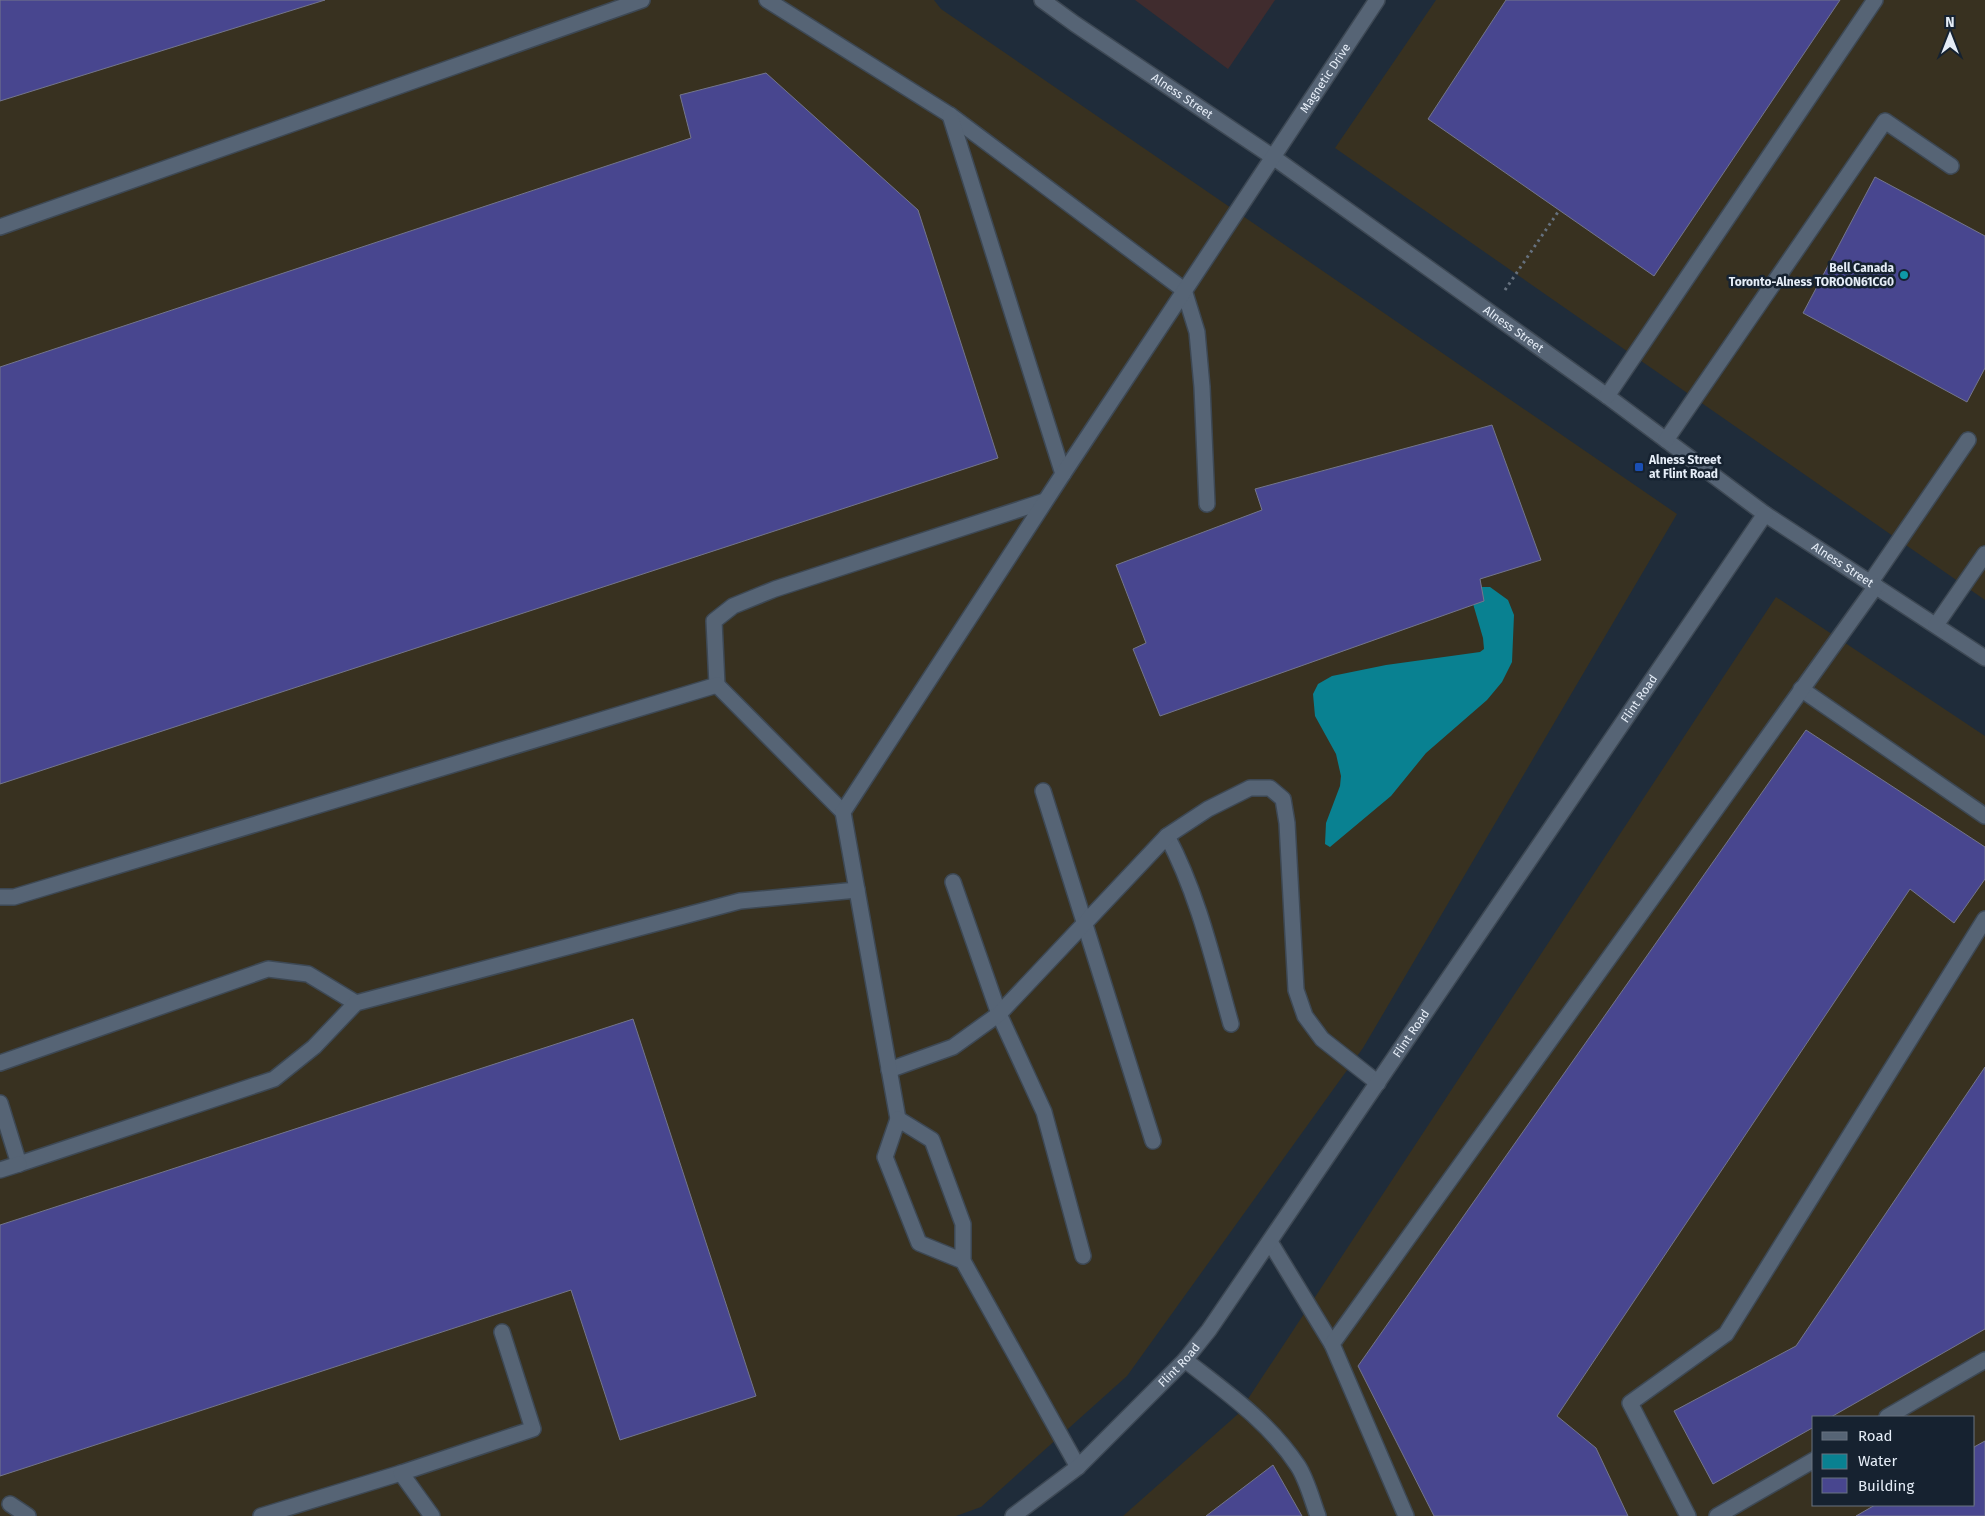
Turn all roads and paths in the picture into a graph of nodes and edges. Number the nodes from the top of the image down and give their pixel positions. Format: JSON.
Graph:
{"nodes":[{"id":1,"x":642,"y":0,"type":"edge"},
{"id":2,"x":766,"y":0,"type":"edge"},
{"id":3,"x":1042,"y":0,"type":"edge"},
{"id":4,"x":1376,"y":0,"type":"edge"},
{"id":5,"x":1875,"y":0,"type":"edge"},
{"id":6,"x":950,"y":115,"type":"junction"},
{"id":7,"x":1273,"y":157,"type":"junction"},
{"id":8,"x":1951,"y":166,"type":"dead end"},
{"id":9,"x":1558,"y":212,"type":"dead end"},
{"id":10,"x":0,"y":228,"type":"edge"},
{"id":11,"x":1184,"y":290,"type":"junction"},
{"id":12,"x":1490,"y":313,"type":"junction"},
{"id":13,"x":1607,"y":396,"type":"junction"},
{"id":14,"x":1666,"y":440,"type":"junction"},
{"id":15,"x":1968,"y":440,"type":"dead end"},
{"id":16,"x":1063,"y":474,"type":"junction"},
{"id":17,"x":1045,"y":501,"type":"junction"},
{"id":18,"x":1207,"y":504,"type":"dead end"},
{"id":19,"x":1765,"y":514,"type":"junction"},
{"id":20,"x":1985,"y":554,"type":"edge"},
{"id":21,"x":1873,"y":584,"type":"junction"},
{"id":22,"x":1936,"y":625,"type":"junction"},
{"id":23,"x":1985,"y":658,"type":"edge"},
{"id":24,"x":717,"y":684,"type":"junction"},
{"id":25,"x":1801,"y":689,"type":"junction"},
{"id":26,"x":1043,"y":790,"type":"dead end"},
{"id":27,"x":843,"y":812,"type":"junction"},
{"id":28,"x":1985,"y":816,"type":"edge"},
{"id":29,"x":1168,"y":836,"type":"junction"},
{"id":30,"x":953,"y":882,"type":"dead end"},
{"id":31,"x":857,"y":890,"type":"junction"},
{"id":32,"x":0,"y":897,"type":"edge"},
{"id":33,"x":1985,"y":919,"type":"edge"},
{"id":34,"x":1084,"y":924,"type":"junction"},
{"id":35,"x":356,"y":1003,"type":"junction"},
{"id":36,"x":999,"y":1014,"type":"junction"},
{"id":37,"x":1231,"y":1024,"type":"dead end"},
{"id":38,"x":0,"y":1063,"type":"edge"},
{"id":39,"x":889,"y":1070,"type":"junction"},
{"id":40,"x":1378,"y":1083,"type":"junction"},
{"id":41,"x":0,"y":1103,"type":"edge"},
{"id":42,"x":898,"y":1119,"type":"junction"},
{"id":43,"x":1153,"y":1141,"type":"dead end"},
{"id":44,"x":19,"y":1164,"type":"junction"},
{"id":45,"x":0,"y":1170,"type":"edge"},
{"id":46,"x":1270,"y":1242,"type":"junction"},
{"id":47,"x":1084,"y":1256,"type":"dead end"},
{"id":48,"x":963,"y":1261,"type":"junction"},
{"id":49,"x":502,"y":1332,"type":"dead end"},
{"id":50,"x":1332,"y":1344,"type":"junction"},
{"id":51,"x":1185,"y":1360,"type":"junction"},
{"id":52,"x":1985,"y":1360,"type":"edge"},
{"id":53,"x":1889,"y":1416,"type":"edge"},
{"id":54,"x":1812,"y":1461,"type":"edge"},
{"id":55,"x":1078,"y":1467,"type":"junction"},
{"id":56,"x":401,"y":1473,"type":"junction"},
{"id":57,"x":10,"y":1504,"type":"dead end"},
{"id":58,"x":28,"y":1516,"type":"edge"},
{"id":59,"x":261,"y":1516,"type":"edge"},
{"id":60,"x":432,"y":1516,"type":"edge"},
{"id":61,"x":1013,"y":1516,"type":"edge"},
{"id":62,"x":1318,"y":1516,"type":"edge"},
{"id":63,"x":1406,"y":1516,"type":"edge"},
{"id":64,"x":1688,"y":1516,"type":"edge"},
{"id":65,"x":1717,"y":1516,"type":"edge"}],
"edges":[{"from":1,"to":10,"type":"street"},
{"from":2,"to":6,"type":"street"},
{"from":3,"to":7,"type":"street","name":"Alness Street"},
{"from":4,"to":7,"type":"street","name":"Magnetic Drive"},
{"from":5,"to":13,"type":"street"},
{"from":6,"to":11,"type":"street"},
{"from":6,"to":16,"type":"street"},
{"from":7,"to":11,"type":"street","name":"Magnetic Drive"},
{"from":7,"to":12,"type":"street","name":"Alness Street"},
{"from":8,"to":14,"type":"street"},
{"from":9,"to":12,"type":"path"},
{"from":11,"to":16,"type":"street","name":"Magnetic Drive"},
{"from":11,"to":18,"type":"street"},
{"from":12,"to":13,"type":"street","name":"Alness Street"},
{"from":13,"to":14,"type":"street","name":"Alness Street"},
{"from":14,"to":19,"type":"street","name":"Alness Street"},
{"from":15,"to":21,"type":"street"},
{"from":16,"to":17,"type":"street","name":"Magnetic Drive"},
{"from":17,"to":24,"type":"street"},
{"from":17,"to":27,"type":"street","name":"Magnetic Drive"},
{"from":19,"to":21,"type":"street","name":"Alness Street"},
{"from":19,"to":40,"type":"street","name":"Flint Road"},
{"from":20,"to":22,"type":"street"},
{"from":21,"to":22,"type":"street","name":"Alness Street"},
{"from":21,"to":25,"type":"street"},
{"from":22,"to":23,"type":"street","name":"Alness Street"},
{"from":24,"to":27,"type":"street"},
{"from":24,"to":32,"type":"street"},
{"from":25,"to":28,"type":"street"},
{"from":25,"to":50,"type":"street"},
{"from":26,"to":34,"type":"street"},
{"from":27,"to":31,"type":"street"},
{"from":29,"to":34,"type":"street"},
{"from":29,"to":37,"type":"street"},
{"from":29,"to":40,"type":"street"},
{"from":30,"to":36,"type":"street"},
{"from":31,"to":35,"type":"street"},
{"from":31,"to":39,"type":"street"},
{"from":33,"to":64,"type":"street"},
{"from":34,"to":36,"type":"street"},
{"from":34,"to":43,"type":"street"},
{"from":35,"to":38,"type":"street"},
{"from":35,"to":44,"type":"street"},
{"from":36,"to":39,"type":"street"},
{"from":36,"to":47,"type":"street"},
{"from":39,"to":42,"type":"street"},
{"from":40,"to":46,"type":"street","name":"Flint Road"},
{"from":41,"to":44,"type":"street"},
{"from":42,"to":48,"type":"street"},
{"from":42,"to":48,"type":"street"},
{"from":44,"to":45,"type":"street"},
{"from":46,"to":50,"type":"street"},
{"from":46,"to":51,"type":"street","name":"Flint Road"},
{"from":48,"to":55,"type":"street"},
{"from":49,"to":56,"type":"street"},
{"from":50,"to":63,"type":"street"},
{"from":51,"to":55,"type":"street","name":"Flint Road"},
{"from":51,"to":62,"type":"street"},
{"from":52,"to":53,"type":"street"},
{"from":54,"to":65,"type":"street"},
{"from":55,"to":61,"type":"street","name":"Flint Road"},
{"from":56,"to":59,"type":"street"},
{"from":56,"to":60,"type":"street"},
{"from":57,"to":58,"type":"street"}]}
